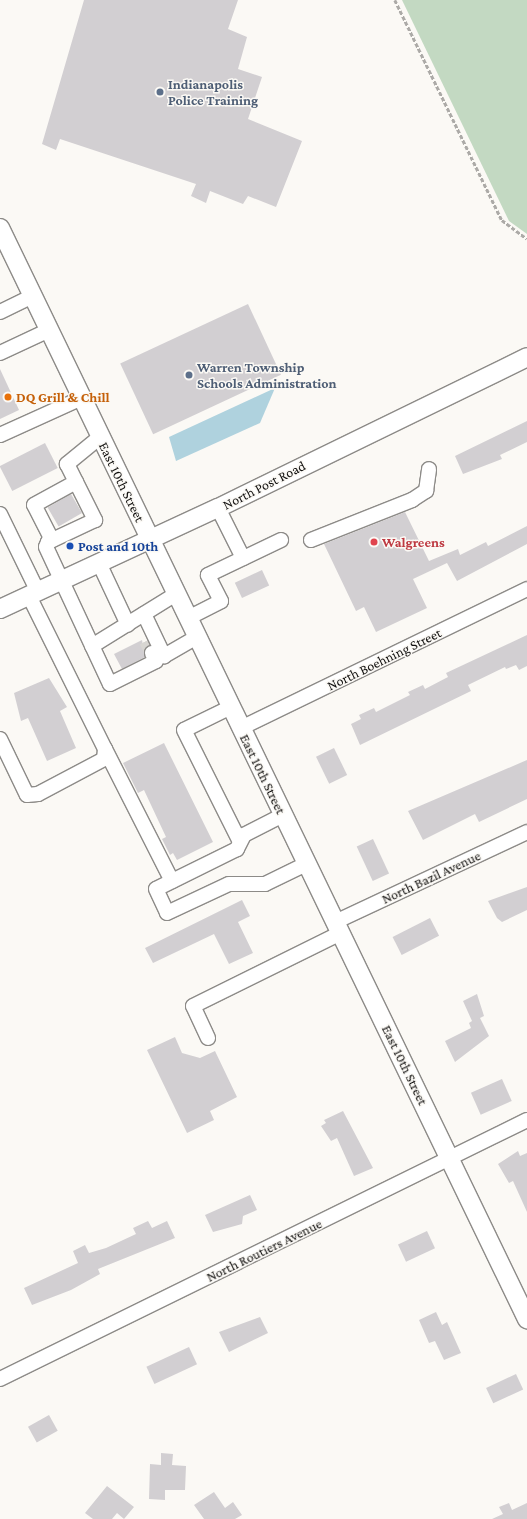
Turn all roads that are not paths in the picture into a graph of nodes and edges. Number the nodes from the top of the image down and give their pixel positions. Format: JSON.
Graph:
{"nodes":[{"id":1,"x":0,"y":228,"type":"edge"},
{"id":2,"x":33,"y":296,"type":"junction"},
{"id":3,"x":0,"y":312,"type":"edge"},
{"id":4,"x":49,"y":330,"type":"junction"},
{"id":5,"x":0,"y":353,"type":"edge"},
{"id":6,"x":527,"y":357,"type":"edge"},
{"id":7,"x":82,"y":398,"type":"junction"},
{"id":8,"x":0,"y":435,"type":"edge"},
{"id":9,"x":100,"y":436,"type":"junction"},
{"id":10,"x":429,"y":469,"type":"dead end"},
{"id":11,"x":76,"y":482,"type":"junction"},
{"id":12,"x":218,"y":508,"type":"junction"},
{"id":13,"x":0,"y":514,"type":"edge"},
{"id":14,"x":150,"y":539,"type":"junction"},
{"id":15,"x":52,"y":540,"type":"junction"},
{"id":16,"x":281,"y":540,"type":"dead end"},
{"id":17,"x":311,"y":540,"type":"dead end"},
{"id":18,"x":243,"y":558,"type":"junction"},
{"id":19,"x":99,"y":563,"type":"junction"},
{"id":20,"x":60,"y":582,"type":"junction"},
{"id":21,"x":527,"y":590,"type":"edge"},
{"id":22,"x":33,"y":594,"type":"junction"},
{"id":23,"x":176,"y":594,"type":"junction"},
{"id":24,"x":0,"y":610,"type":"edge"},
{"id":25,"x":188,"y":618,"type":"junction"},
{"id":26,"x":136,"y":620,"type":"junction"},
{"id":27,"x":197,"y":637,"type":"junction"},
{"id":28,"x":92,"y":646,"type":"junction"},
{"id":29,"x":154,"y":653,"type":"junction"},
{"id":30,"x":231,"y":707,"type":"junction"},
{"id":31,"x":241,"y":728,"type":"junction"},
{"id":32,"x":0,"y":739,"type":"edge"},
{"id":33,"x":105,"y":750,"type":"junction"},
{"id":34,"x":283,"y":815,"type":"junction"},
{"id":35,"x":527,"y":832,"type":"edge"},
{"id":36,"x":240,"y":842,"type":"junction"},
{"id":37,"x":306,"y":864,"type":"junction"},
{"id":38,"x":172,"y":881,"type":"junction"},
{"id":39,"x":338,"y":927,"type":"junction"},
{"id":40,"x":208,"y":1038,"type":"dead end"},
{"id":41,"x":527,"y":1120,"type":"edge"},
{"id":42,"x":450,"y":1158,"type":"junction"},
{"id":43,"x":527,"y":1319,"type":"edge"},
{"id":44,"x":0,"y":1379,"type":"edge"}],
"edges":[{"from":1,"to":2,"type":"main road","name":"East 10th Street"},
{"from":2,"to":3,"type":"street"},
{"from":2,"to":4,"type":"main road","name":"East 10th Street"},
{"from":4,"to":5,"type":"street"},
{"from":4,"to":7,"type":"main road","name":"East 10th Street"},
{"from":6,"to":12,"type":"main road","name":"North Post Road"},
{"from":7,"to":8,"type":"street"},
{"from":7,"to":9,"type":"main road","name":"East 10th Street"},
{"from":9,"to":11,"type":"street"},
{"from":9,"to":14,"type":"main road","name":"East 10th Street"},
{"from":10,"to":17,"type":"street"},
{"from":11,"to":15,"type":"street"},
{"from":11,"to":15,"type":"street"},
{"from":12,"to":14,"type":"main road","name":"North Post Road"},
{"from":12,"to":18,"type":"street"},
{"from":13,"to":22,"type":"street"},
{"from":14,"to":19,"type":"main road","name":"North Post Road"},
{"from":14,"to":23,"type":"main road","name":"East 10th Street"},
{"from":15,"to":20,"type":"street"},
{"from":16,"to":18,"type":"street"},
{"from":18,"to":25,"type":"street"},
{"from":19,"to":20,"type":"main road","name":"North Post Road"},
{"from":19,"to":26,"type":"street"},
{"from":20,"to":22,"type":"main road","name":"North Post Road"},
{"from":20,"to":28,"type":"street"},
{"from":21,"to":31,"type":"street","name":"North Boehning Street"},
{"from":22,"to":24,"type":"main road","name":"North Post Road"},
{"from":22,"to":33,"type":"street"},
{"from":23,"to":25,"type":"main road","name":"East 10th Street"},
{"from":23,"to":26,"type":"street"},
{"from":25,"to":27,"type":"main road","name":"East 10th Street"},
{"from":26,"to":28,"type":"street"},
{"from":26,"to":29,"type":"street"},
{"from":26,"to":29,"type":"street"},
{"from":27,"to":29,"type":"street"},
{"from":27,"to":30,"type":"main road","name":"East 10th Street"},
{"from":28,"to":29,"type":"street"},
{"from":30,"to":31,"type":"main road","name":"East 10th Street"},
{"from":30,"to":36,"type":"street"},
{"from":31,"to":34,"type":"main road","name":"East 10th Street"},
{"from":32,"to":33,"type":"street"},
{"from":33,"to":38,"type":"street"},
{"from":34,"to":36,"type":"street"},
{"from":34,"to":37,"type":"main road","name":"East 10th Street"},
{"from":35,"to":39,"type":"street","name":"North Bazil Avenue"},
{"from":36,"to":38,"type":"street"},
{"from":37,"to":38,"type":"street"},
{"from":37,"to":39,"type":"main road","name":"East 10th Street"},
{"from":39,"to":40,"type":"street","name":"North Bazil Avenue"},
{"from":39,"to":42,"type":"main road","name":"East 10th Street"},
{"from":41,"to":42,"type":"street","name":"North Routiers Avenue"},
{"from":42,"to":43,"type":"main road","name":"East 10th Street"},
{"from":42,"to":44,"type":"street","name":"North Routiers Avenue"}]}
